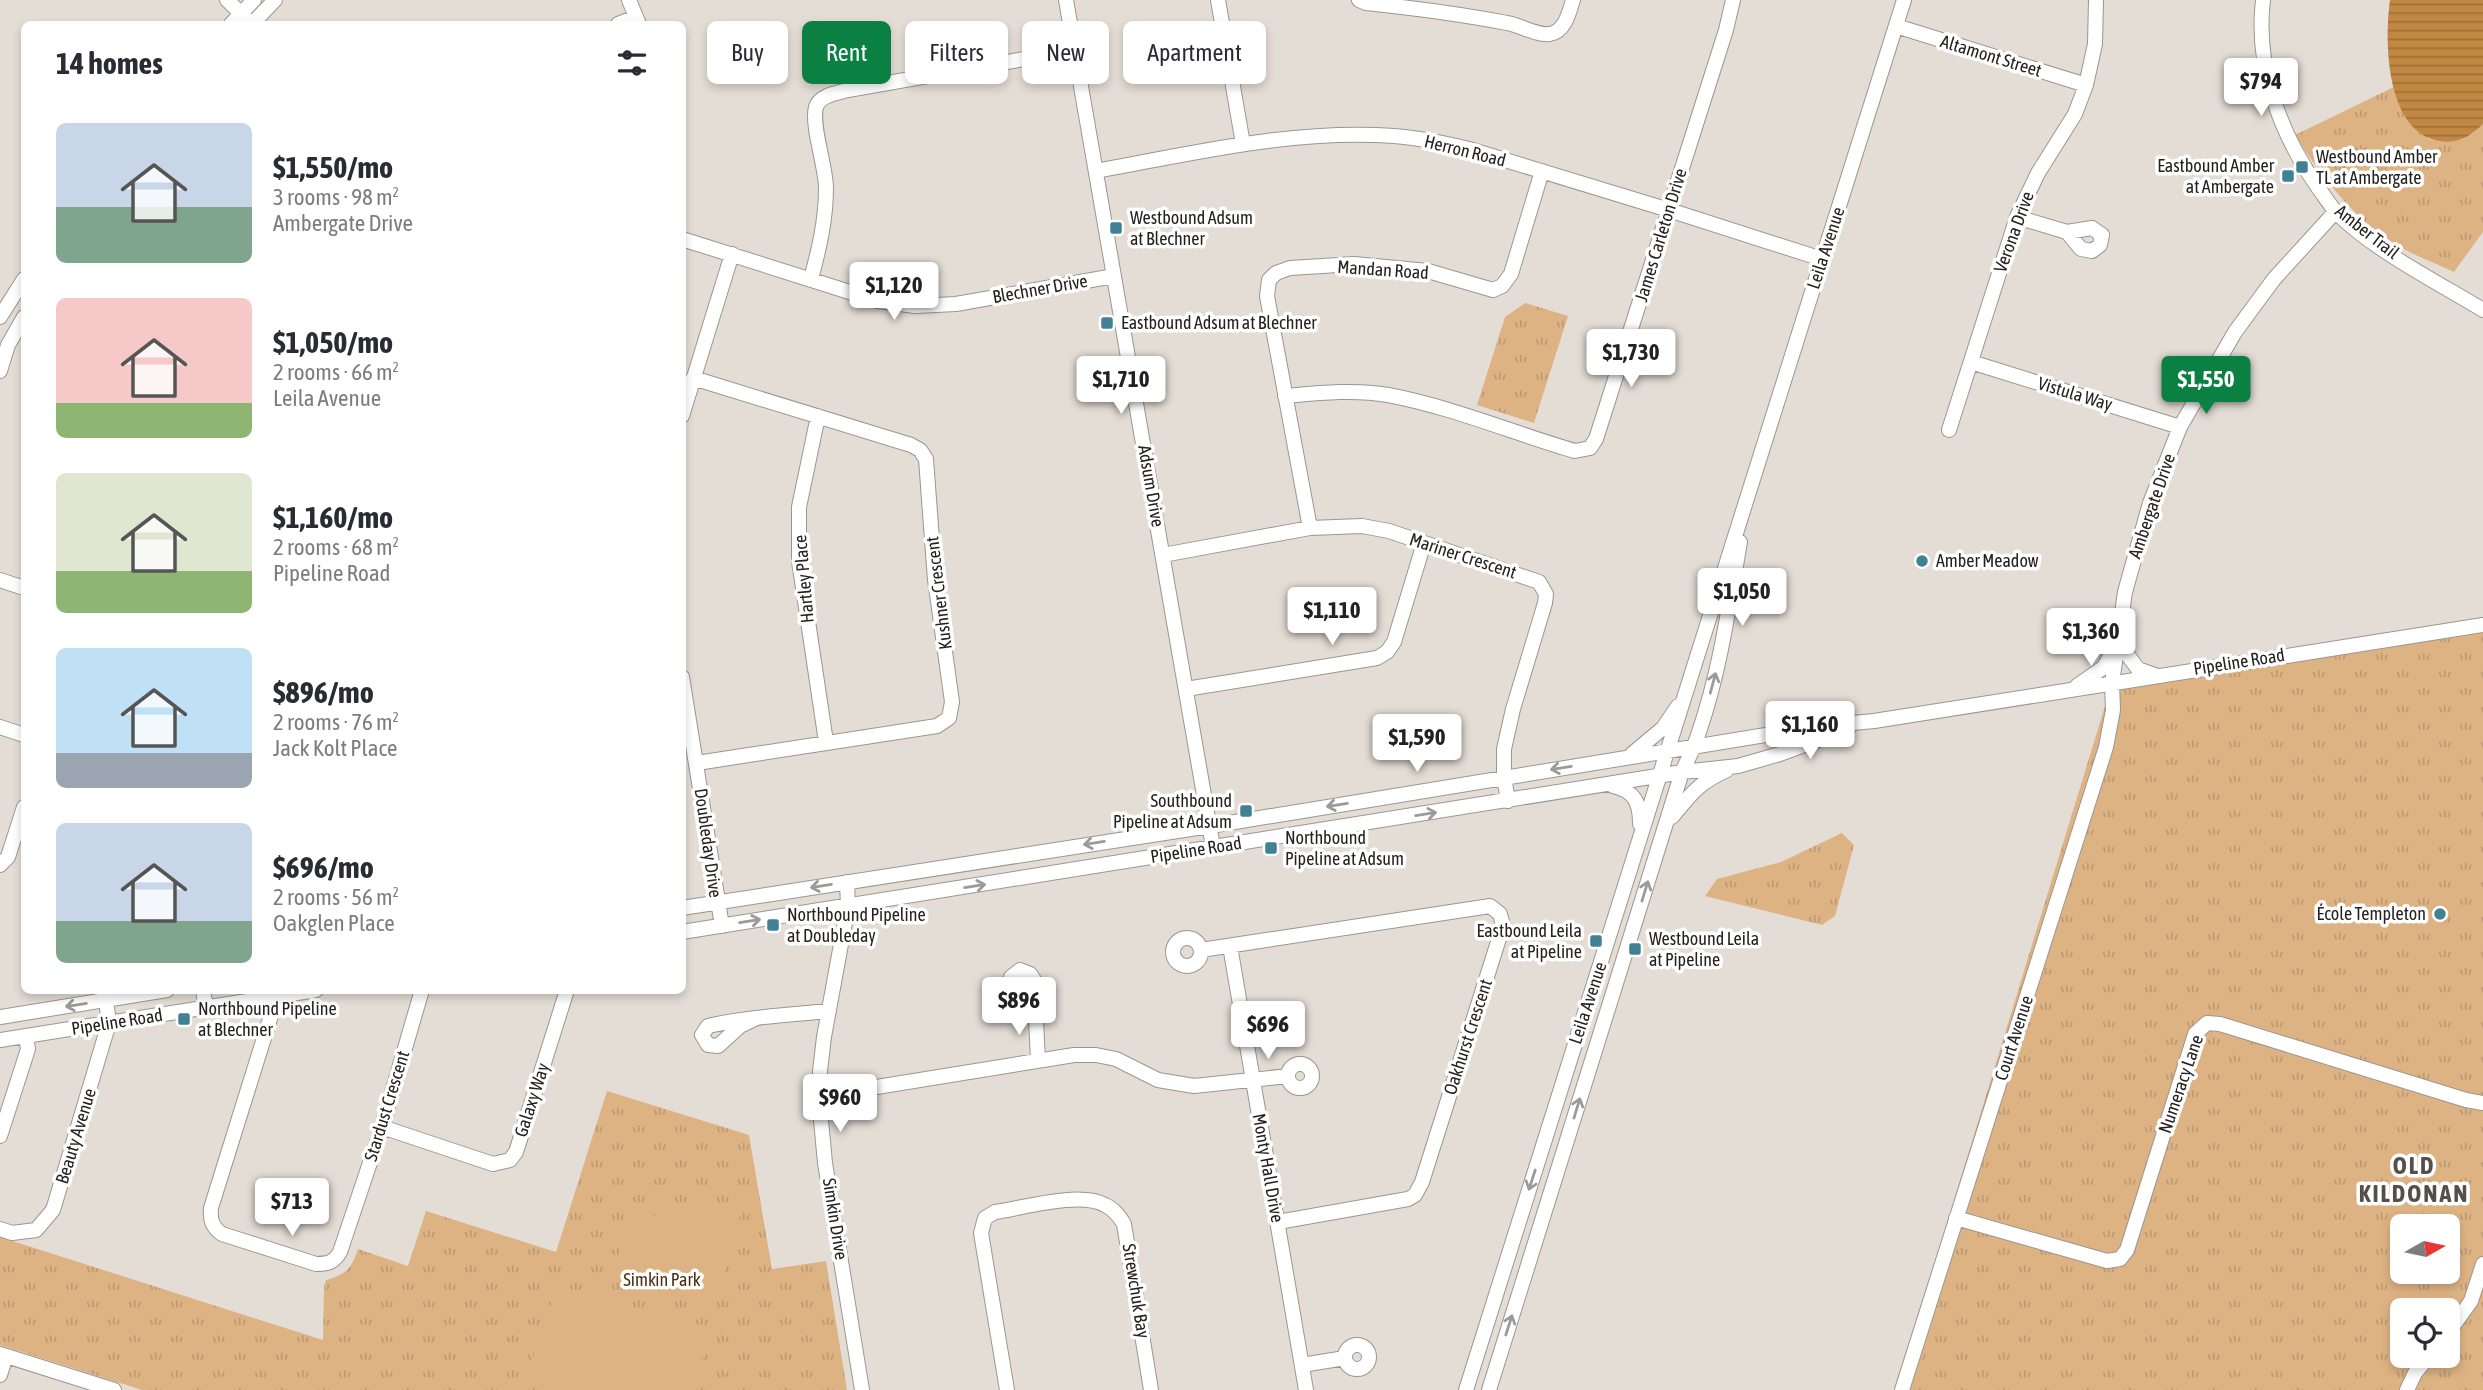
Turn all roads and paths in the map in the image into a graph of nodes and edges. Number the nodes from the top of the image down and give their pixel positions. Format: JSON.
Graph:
{"nodes":[{"id":1,"x":227,"y":0,"type":"edge"},
{"id":2,"x":254,"y":0,"type":"edge"},
{"id":3,"x":275,"y":0,"type":"edge"},
{"id":4,"x":629,"y":0,"type":"edge"},
{"id":5,"x":1066,"y":0,"type":"edge"},
{"id":6,"x":1218,"y":0,"type":"edge"},
{"id":7,"x":1359,"y":0,"type":"edge"},
{"id":8,"x":1573,"y":0,"type":"edge"},
{"id":9,"x":1733,"y":0,"type":"edge"},
{"id":10,"x":1904,"y":0,"type":"edge"},
{"id":11,"x":2096,"y":0,"type":"edge"},
{"id":12,"x":2263,"y":0,"type":"edge"},
{"id":13,"x":236,"y":19,"type":"edge"},
{"id":14,"x":255,"y":21,"type":"edge"},
{"id":15,"x":638,"y":21,"type":"edge"},
{"id":16,"x":1070,"y":21,"type":"edge"},
{"id":17,"x":1896,"y":26,"type":"junction"},
{"id":18,"x":1022,"y":59,"type":"edge"},
{"id":19,"x":1081,"y":84,"type":"edge"},
{"id":20,"x":2086,"y":85,"type":"junction"},
{"id":21,"x":1243,"y":144,"type":"junction"},
{"id":22,"x":1542,"y":171,"type":"junction"},
{"id":23,"x":1096,"y":172,"type":"junction"},
{"id":24,"x":1669,"y":210,"type":"junction"},
{"id":25,"x":2336,"y":211,"type":"junction"},
{"id":26,"x":2017,"y":217,"type":"junction"},
{"id":27,"x":2067,"y":232,"type":"dead end"},
{"id":28,"x":686,"y":240,"type":"edge"},
{"id":29,"x":732,"y":254,"type":"junction"},
{"id":30,"x":1822,"y":260,"type":"junction"},
{"id":31,"x":1114,"y":276,"type":"junction"},
{"id":32,"x":811,"y":279,"type":"junction"},
{"id":33,"x":21,"y":283,"type":"edge"},
{"id":34,"x":2483,"y":310,"type":"edge"},
{"id":35,"x":0,"y":317,"type":"edge"},
{"id":36,"x":21,"y":322,"type":"edge"},
{"id":37,"x":1971,"y":362,"type":"junction"},
{"id":38,"x":0,"y":371,"type":"edge"},
{"id":39,"x":693,"y":378,"type":"junction"},
{"id":40,"x":1285,"y":396,"type":"junction"},
{"id":41,"x":686,"y":402,"type":"edge"},
{"id":42,"x":818,"y":416,"type":"junction"},
{"id":43,"x":2180,"y":427,"type":"junction"},
{"id":44,"x":1949,"y":430,"type":"dead end"},
{"id":45,"x":1747,"y":496,"type":"junction"},
{"id":46,"x":1310,"y":528,"type":"junction"},
{"id":47,"x":1424,"y":543,"type":"junction"},
{"id":48,"x":1163,"y":555,"type":"junction"},
{"id":49,"x":0,"y":580,"type":"edge"},
{"id":50,"x":21,"y":587,"type":"edge"},
{"id":51,"x":2483,"y":625,"type":"edge"},
{"id":52,"x":2118,"y":642,"type":"junction"},
{"id":53,"x":2156,"y":676,"type":"junction"},
{"id":54,"x":2112,"y":683,"type":"junction"},
{"id":55,"x":2074,"y":688,"type":"junction"},
{"id":56,"x":1186,"y":689,"type":"junction"},
{"id":57,"x":1684,"y":699,"type":"junction"},
{"id":58,"x":686,"y":700,"type":"edge"},
{"id":59,"x":1870,"y":721,"type":"junction"},
{"id":60,"x":0,"y":727,"type":"edge"},
{"id":61,"x":21,"y":734,"type":"edge"},
{"id":62,"x":826,"y":742,"type":"junction"},
{"id":63,"x":1693,"y":747,"type":"junction"},
{"id":64,"x":1668,"y":751,"type":"junction"},
{"id":65,"x":1628,"y":757,"type":"junction"},
{"id":66,"x":697,"y":763,"type":"junction"},
{"id":67,"x":1738,"y":766,"type":"junction"},
{"id":68,"x":1682,"y":772,"type":"junction"},
{"id":69,"x":1504,"y":777,"type":"junction"},
{"id":70,"x":1659,"y":777,"type":"junction"},
{"id":71,"x":1609,"y":785,"type":"junction"},
{"id":72,"x":1508,"y":801,"type":"junction"},
{"id":73,"x":21,"y":816,"type":"edge"},
{"id":74,"x":1210,"y":825,"type":"junction"},
{"id":75,"x":1665,"y":825,"type":"junction"},
{"id":76,"x":1641,"y":835,"type":"junction"},
{"id":77,"x":1213,"y":847,"type":"junction"},
{"id":78,"x":0,"y":866,"type":"edge"},
{"id":79,"x":846,"y":882,"type":"junction"},
{"id":80,"x":717,"y":903,"type":"junction"},
{"id":81,"x":848,"y":906,"type":"junction"},
{"id":82,"x":686,"y":907,"type":"edge"},
{"id":83,"x":722,"y":926,"type":"junction"},
{"id":84,"x":686,"y":931,"type":"edge"},
{"id":85,"x":1230,"y":946,"type":"junction"},
{"id":86,"x":1201,"y":950,"type":"dead end"},
{"id":87,"x":143,"y":994,"type":"edge"},
{"id":88,"x":204,"y":994,"type":"edge"},
{"id":89,"x":274,"y":994,"type":"edge"},
{"id":90,"x":421,"y":994,"type":"edge"},
{"id":91,"x":566,"y":994,"type":"edge"},
{"id":92,"x":106,"y":1000,"type":"junction"},
{"id":93,"x":206,"y":1008,"type":"junction"},
{"id":94,"x":829,"y":1011,"type":"junction"},
{"id":95,"x":1035,"y":1012,"type":"dead end"},
{"id":96,"x":0,"y":1017,"type":"edge"},
{"id":97,"x":757,"y":1018,"type":"dead end"},
{"id":98,"x":109,"y":1023,"type":"junction"},
{"id":99,"x":26,"y":1037,"type":"junction"},
{"id":100,"x":0,"y":1040,"type":"edge"},
{"id":101,"x":1038,"y":1060,"type":"junction"},
{"id":102,"x":1288,"y":1076,"type":"dead end"},
{"id":103,"x":1252,"y":1081,"type":"junction"},
{"id":104,"x":821,"y":1096,"type":"junction"},
{"id":105,"x":2483,"y":1102,"type":"edge"},
{"id":106,"x":382,"y":1127,"type":"junction"},
{"id":107,"x":0,"y":1136,"type":"edge"},
{"id":108,"x":1956,"y":1218,"type":"junction"},
{"id":109,"x":1278,"y":1222,"type":"junction"},
{"id":110,"x":0,"y":1229,"type":"edge"},
{"id":111,"x":2483,"y":1264,"type":"edge"},
{"id":112,"x":2460,"y":1316,"type":"edge"},
{"id":113,"x":3,"y":1355,"type":"edge"},
{"id":114,"x":1345,"y":1358,"type":"dead end"},
{"id":115,"x":1302,"y":1365,"type":"junction"},
{"id":116,"x":2419,"y":1368,"type":"edge"},
{"id":117,"x":0,"y":1375,"type":"edge"},
{"id":118,"x":114,"y":1390,"type":"edge"},
{"id":119,"x":862,"y":1390,"type":"edge"},
{"id":120,"x":1007,"y":1390,"type":"edge"},
{"id":121,"x":1152,"y":1390,"type":"edge"},
{"id":122,"x":1306,"y":1390,"type":"edge"},
{"id":123,"x":1466,"y":1390,"type":"edge"},
{"id":124,"x":1489,"y":1390,"type":"edge"},
{"id":125,"x":1902,"y":1390,"type":"edge"},
{"id":126,"x":2407,"y":1390,"type":"edge"}],
"edges":[{"from":1,"to":13,"type":"street"},
{"from":2,"to":13,"type":"street"},
{"from":3,"to":14,"type":"street"},
{"from":4,"to":15,"type":"street"},
{"from":5,"to":16,"type":"street","name":"Adsum Drive"},
{"from":6,"to":21,"type":"street"},
{"from":7,"to":8,"type":"street"},
{"from":9,"to":24,"type":"street","name":"James Carleton Drive"},
{"from":10,"to":17,"type":"street","name":"Leila Avenue"},
{"from":11,"to":20,"type":"street","name":"Verona Drive"},
{"from":12,"to":25,"type":"street","name":"Amber Trail"},
{"from":17,"to":20,"type":"street","name":"Altamont Street"},
{"from":17,"to":30,"type":"street","name":"Leila Avenue"},
{"from":18,"to":32,"type":"street"},
{"from":19,"to":23,"type":"street","name":"Adsum Drive"},
{"from":20,"to":26,"type":"street","name":"Verona Drive"},
{"from":21,"to":22,"type":"street","name":"Herron Road"},
{"from":21,"to":23,"type":"street","name":"Herron Road"},
{"from":22,"to":24,"type":"street","name":"Herron Road"},
{"from":22,"to":40,"type":"street","name":"Mandan Road"},
{"from":23,"to":31,"type":"street","name":"Adsum Drive"},
{"from":24,"to":30,"type":"street","name":"Herron Road"},
{"from":24,"to":40,"type":"street","name":"James Carleton Drive"},
{"from":25,"to":34,"type":"street","name":"Amber Trail"},
{"from":25,"to":43,"type":"street","name":"Ambergate Drive"},
{"from":26,"to":27,"type":"street"},
{"from":26,"to":37,"type":"street","name":"Verona Drive"},
{"from":28,"to":29,"type":"street","name":"Blechner Drive"},
{"from":29,"to":32,"type":"street","name":"Blechner Drive"},
{"from":29,"to":39,"type":"street"},
{"from":30,"to":45,"type":"street","name":"Leila Avenue"},
{"from":31,"to":32,"type":"street","name":"Blechner Drive"},
{"from":31,"to":48,"type":"street","name":"Adsum Drive"},
{"from":33,"to":35,"type":"street"},
{"from":36,"to":38,"type":"street"},
{"from":37,"to":43,"type":"street","name":"Vistula Way"},
{"from":37,"to":44,"type":"street","name":"Verona Drive"},
{"from":39,"to":41,"type":"street"},
{"from":39,"to":42,"type":"street","name":"Kushner Crescent"},
{"from":40,"to":46,"type":"street","name":"Mandan Road"},
{"from":42,"to":62,"type":"street","name":"Hartley Place"},
{"from":42,"to":62,"type":"street","name":"Kushner Crescent"},
{"from":43,"to":52,"type":"street","name":"Ambergate Drive"},
{"from":45,"to":57,"type":"street","name":"Leila Avenue"},
{"from":63,"to":45,"type":"street","name":"Leila Avenue","one_way":true},
{"from":46,"to":47,"type":"street","name":"Mariner Crescent"},
{"from":46,"to":48,"type":"street","name":"Mariner Crescent"},
{"from":47,"to":56,"type":"street"},
{"from":47,"to":69,"type":"street","name":"Mariner Crescent"},
{"from":48,"to":56,"type":"street","name":"Adsum Drive"},
{"from":49,"to":50,"type":"street"},
{"from":51,"to":53,"type":"street","name":"Pipeline Road"},
{"from":52,"to":53,"type":"street"},
{"from":52,"to":54,"type":"street","name":"Ambergate Drive"},
{"from":52,"to":55,"type":"street"},
{"from":53,"to":54,"type":"street","name":"Pipeline Road"},
{"from":54,"to":55,"type":"street","name":"Pipeline Road"},
{"from":54,"to":108,"type":"street","name":"Court Avenue"},
{"from":55,"to":59,"type":"street","name":"Pipeline Road"},
{"from":56,"to":74,"type":"street","name":"Adsum Drive"},
{"from":57,"to":64,"type":"street","name":"Leila Avenue"},
{"from":57,"to":65,"type":"street"},
{"from":58,"to":66,"type":"street","name":"Doubleday Drive"},
{"from":59,"to":63,"type":"street","name":"Pipeline Road"},
{"from":59,"to":67,"type":"street","name":"Pipeline Road"},
{"from":60,"to":61,"type":"street"},
{"from":62,"to":66,"type":"street","name":"Kushner Crescent"},
{"from":63,"to":64,"type":"street","name":"Pipeline Road"},
{"from":63,"to":68,"type":"street","name":"Leila Avenue"},
{"from":64,"to":65,"type":"street","name":"Pipeline Road"},
{"from":64,"to":70,"type":"street","name":"Leila Avenue"},
{"from":65,"to":69,"type":"street","name":"Pipeline Road","one_way":true},
{"from":66,"to":80,"type":"street","name":"Doubleday Drive"},
{"from":67,"to":68,"type":"street","name":"Pipeline Road"},
{"from":67,"to":75,"type":"street"},
{"from":68,"to":70,"type":"street","name":"Pipeline Road"},
{"from":68,"to":75,"type":"street","name":"Leila Avenue"},
{"from":69,"to":72,"type":"street","name":"Mariner Crescent"},
{"from":69,"to":74,"type":"street","name":"Pipeline Road","one_way":true},
{"from":70,"to":71,"type":"street","name":"Pipeline Road"},
{"from":70,"to":76,"type":"street","name":"Leila Avenue"},
{"from":71,"to":72,"type":"street","name":"Pipeline Road"},
{"from":71,"to":76,"type":"street"},
{"from":77,"to":72,"type":"street","name":"Pipeline Road","one_way":true},
{"from":73,"to":78,"type":"street"},
{"from":74,"to":77,"type":"street","name":"Adsum Drive"},
{"from":74,"to":79,"type":"street","name":"Pipeline Road","one_way":true},
{"from":124,"to":75,"type":"street","name":"Leila Avenue","one_way":true},
{"from":76,"to":123,"type":"street","name":"Leila Avenue","one_way":true},
{"from":81,"to":77,"type":"street","name":"Pipeline Road","one_way":true},
{"from":79,"to":80,"type":"street","name":"Pipeline Road","one_way":true},
{"from":79,"to":81,"type":"street","name":"Simkin Drive"},
{"from":80,"to":82,"type":"street","name":"Pipeline Road"},
{"from":80,"to":83,"type":"street","name":"Doubleday Drive"},
{"from":83,"to":81,"type":"street","name":"Pipeline Road","one_way":true},
{"from":81,"to":94,"type":"street","name":"Simkin Drive"},
{"from":83,"to":84,"type":"street","name":"Pipeline Road"},
{"from":85,"to":86,"type":"street","name":"Oakhurst Crescent"},
{"from":85,"to":103,"type":"street","name":"Monty Hall Drive"},
{"from":85,"to":109,"type":"street","name":"Oakhurst Crescent"},
{"from":87,"to":92,"type":"street","name":"Pipeline Road"},
{"from":88,"to":93,"type":"street"},
{"from":89,"to":93,"type":"street","name":"Pipeline Road"},
{"from":89,"to":106,"type":"street","name":"Stardust Crescent"},
{"from":90,"to":106,"type":"street","name":"Stardust Crescent"},
{"from":91,"to":106,"type":"street","name":"Galaxy Way"},
{"from":92,"to":96,"type":"street","name":"Pipeline Road","one_way":true},
{"from":92,"to":98,"type":"street","name":"Beauty Avenue"},
{"from":93,"to":98,"type":"street","name":"Pipeline Road"},
{"from":94,"to":97,"type":"street"},
{"from":94,"to":104,"type":"street","name":"Simkin Drive"},
{"from":95,"to":101,"type":"street"},
{"from":98,"to":99,"type":"street","name":"Pipeline Road"},
{"from":98,"to":110,"type":"street","name":"Beauty Avenue"},
{"from":99,"to":100,"type":"street","name":"Pipeline Road"},
{"from":99,"to":107,"type":"street"},
{"from":101,"to":103,"type":"street"},
{"from":101,"to":104,"type":"street"},
{"from":102,"to":103,"type":"street"},
{"from":103,"to":109,"type":"street","name":"Monty Hall Drive"},
{"from":104,"to":119,"type":"street","name":"Simkin Drive"},
{"from":105,"to":108,"type":"street","name":"Numeracy Lane"},
{"from":108,"to":125,"type":"street","name":"Court Avenue"},
{"from":109,"to":115,"type":"street","name":"Monty Hall Drive"},
{"from":111,"to":112,"type":"street"},
{"from":113,"to":117,"type":"street"},
{"from":113,"to":118,"type":"street"},
{"from":114,"to":115,"type":"street"},
{"from":115,"to":122,"type":"street","name":"Monty Hall Drive"},
{"from":116,"to":126,"type":"street"},
{"from":120,"to":121,"type":"street","name":"Strewchuk Bay"}]}
